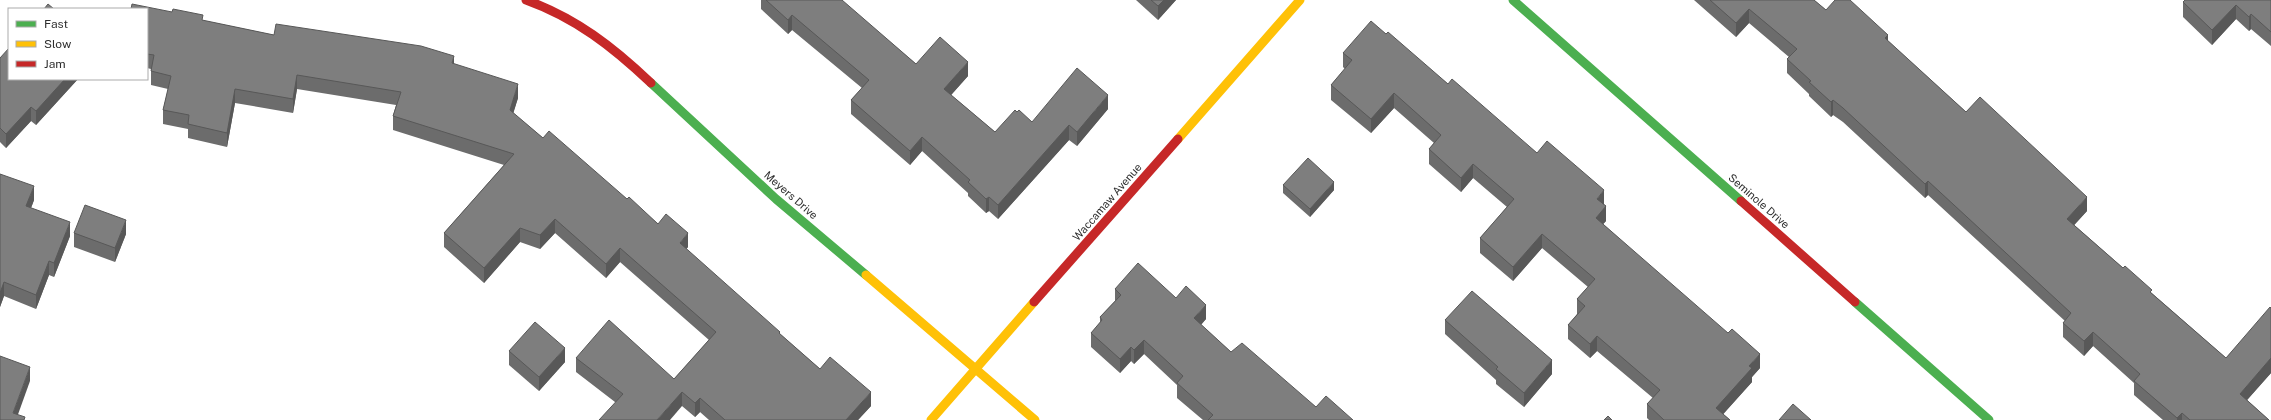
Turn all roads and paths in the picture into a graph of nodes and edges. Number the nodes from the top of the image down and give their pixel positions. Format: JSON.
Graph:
{"nodes":[{"id":1,"x":526,"y":0,"type":"edge"},
{"id":2,"x":1300,"y":0,"type":"edge"},
{"id":3,"x":1514,"y":0,"type":"edge"},
{"id":4,"x":976,"y":369,"type":"junction"},
{"id":5,"x":931,"y":420,"type":"edge"},
{"id":6,"x":1035,"y":420,"type":"edge"},
{"id":7,"x":1989,"y":420,"type":"edge"}],
"edges":[{"from":1,"to":4,"type":"street","name":"Meyers Drive"},
{"from":2,"to":4,"type":"street","name":"Waccamaw Avenue"},
{"from":3,"to":7,"type":"street","name":"Seminole Drive"},
{"from":4,"to":5,"type":"street","name":"Waccamaw Avenue"},
{"from":4,"to":6,"type":"street","name":"Meyers Drive"}]}
